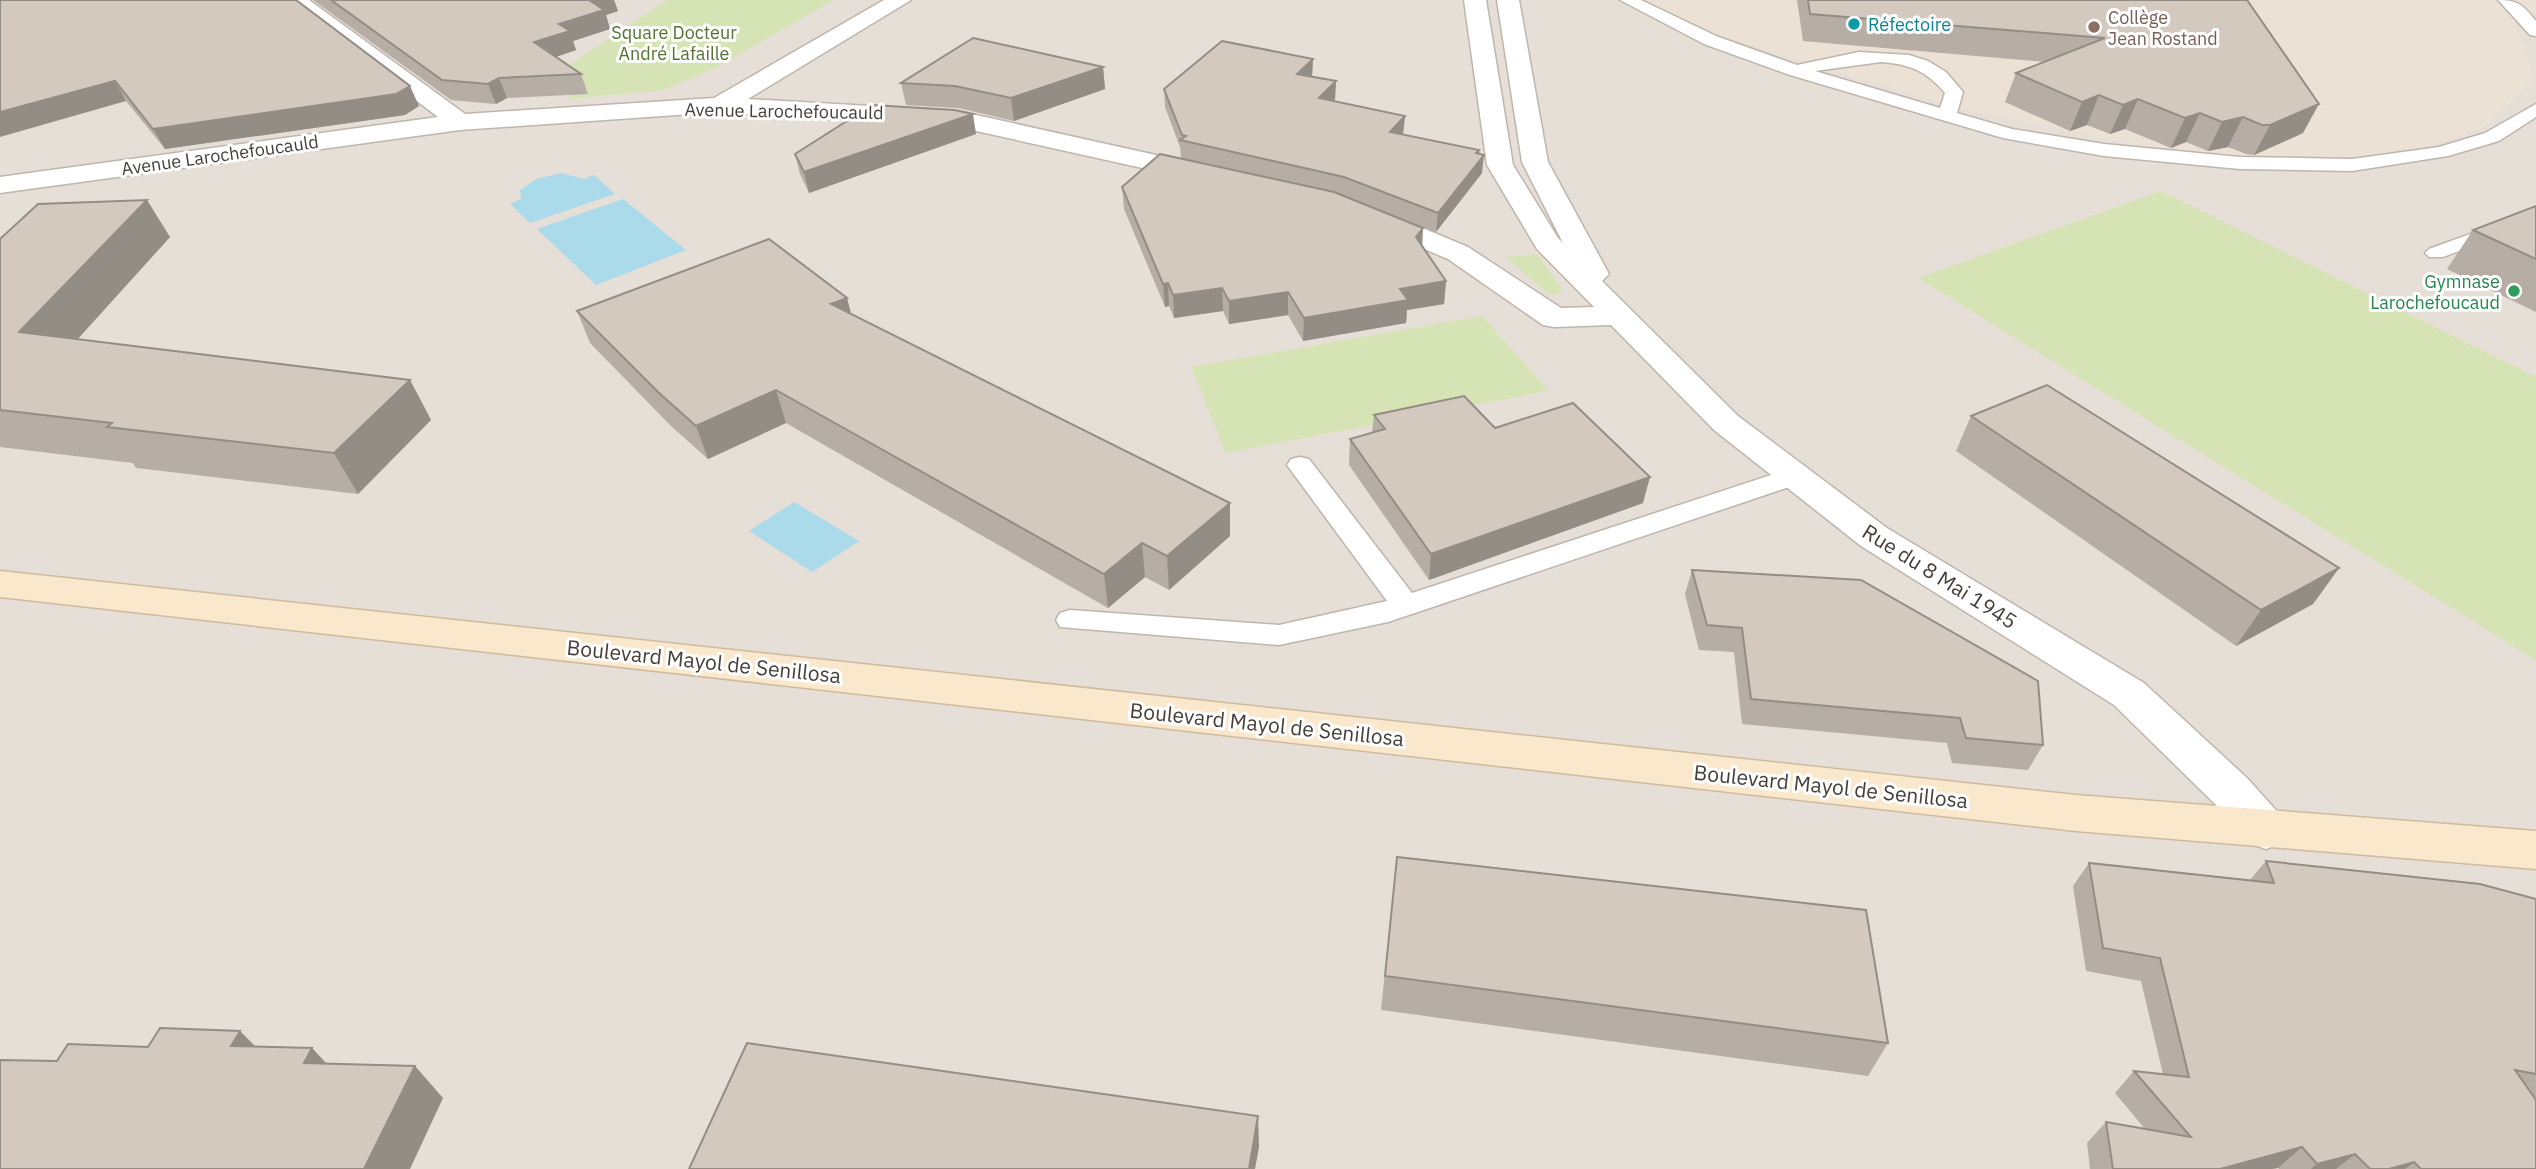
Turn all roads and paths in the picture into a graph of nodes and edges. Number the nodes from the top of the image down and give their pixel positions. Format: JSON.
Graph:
{"nodes":[{"id":1,"x":295,"y":0,"type":"edge"},
{"id":2,"x":900,"y":0,"type":"edge"},
{"id":3,"x":1475,"y":0,"type":"edge"},
{"id":4,"x":1508,"y":0,"type":"edge"},
{"id":5,"x":1628,"y":0,"type":"edge"},
{"id":6,"x":2511,"y":3,"type":"edge"},
{"id":7,"x":2536,"y":8,"type":"edge"},
{"id":8,"x":2536,"y":32,"type":"edge"},
{"id":9,"x":1796,"y":71,"type":"junction"},
{"id":10,"x":720,"y":105,"type":"junction"},
{"id":11,"x":2536,"y":109,"type":"edge"},
{"id":12,"x":1947,"y":115,"type":"junction"},
{"id":13,"x":460,"y":122,"type":"junction"},
{"id":14,"x":1220,"y":177,"type":"edge"},
{"id":15,"x":0,"y":185,"type":"edge"},
{"id":16,"x":1354,"y":210,"type":"edge"},
{"id":17,"x":2536,"y":216,"type":"edge"},
{"id":18,"x":2436,"y":253,"type":"dead end"},
{"id":19,"x":1617,"y":316,"type":"junction"},
{"id":20,"x":1300,"y":465,"type":"dead end"},
{"id":21,"x":1795,"y":476,"type":"junction"},
{"id":22,"x":0,"y":584,"type":"edge"},
{"id":23,"x":1406,"y":606,"type":"junction"},
{"id":24,"x":1070,"y":620,"type":"dead end"},
{"id":25,"x":2266,"y":830,"type":"junction"},
{"id":26,"x":2536,"y":850,"type":"edge"}],
"edges":[{"from":1,"to":13,"type":"street"},
{"from":2,"to":10,"type":"street"},
{"from":3,"to":19,"type":"street","name":"Rue du 8 Mai 1945"},
{"from":4,"to":19,"type":"street","name":"Rue du 8 Mai 1945"},
{"from":5,"to":9,"type":"lane"},
{"from":6,"to":7,"type":"lane"},
{"from":6,"to":8,"type":"lane"},
{"from":9,"to":12,"type":"lane"},
{"from":9,"to":12,"type":"lane"},
{"from":10,"to":13,"type":"street","name":"Avenue Larochefoucauld"},
{"from":10,"to":14,"type":"street","name":"Avenue Larochefoucauld"},
{"from":11,"to":12,"type":"lane"},
{"from":13,"to":15,"type":"street","name":"Avenue Larochefoucauld"},
{"from":16,"to":19,"type":"street"},
{"from":17,"to":18,"type":"lane"},
{"from":19,"to":21,"type":"street","name":"Rue du 8 Mai 1945"},
{"from":20,"to":23,"type":"lane"},
{"from":21,"to":23,"type":"lane"},
{"from":21,"to":25,"type":"street","name":"Rue du 8 Mai 1945"},
{"from":22,"to":25,"type":"street","name":"Boulevard Mayol de Senillosa"},
{"from":23,"to":24,"type":"lane"},
{"from":25,"to":26,"type":"street","name":"Boulevard Mayol de Senillosa"}]}
